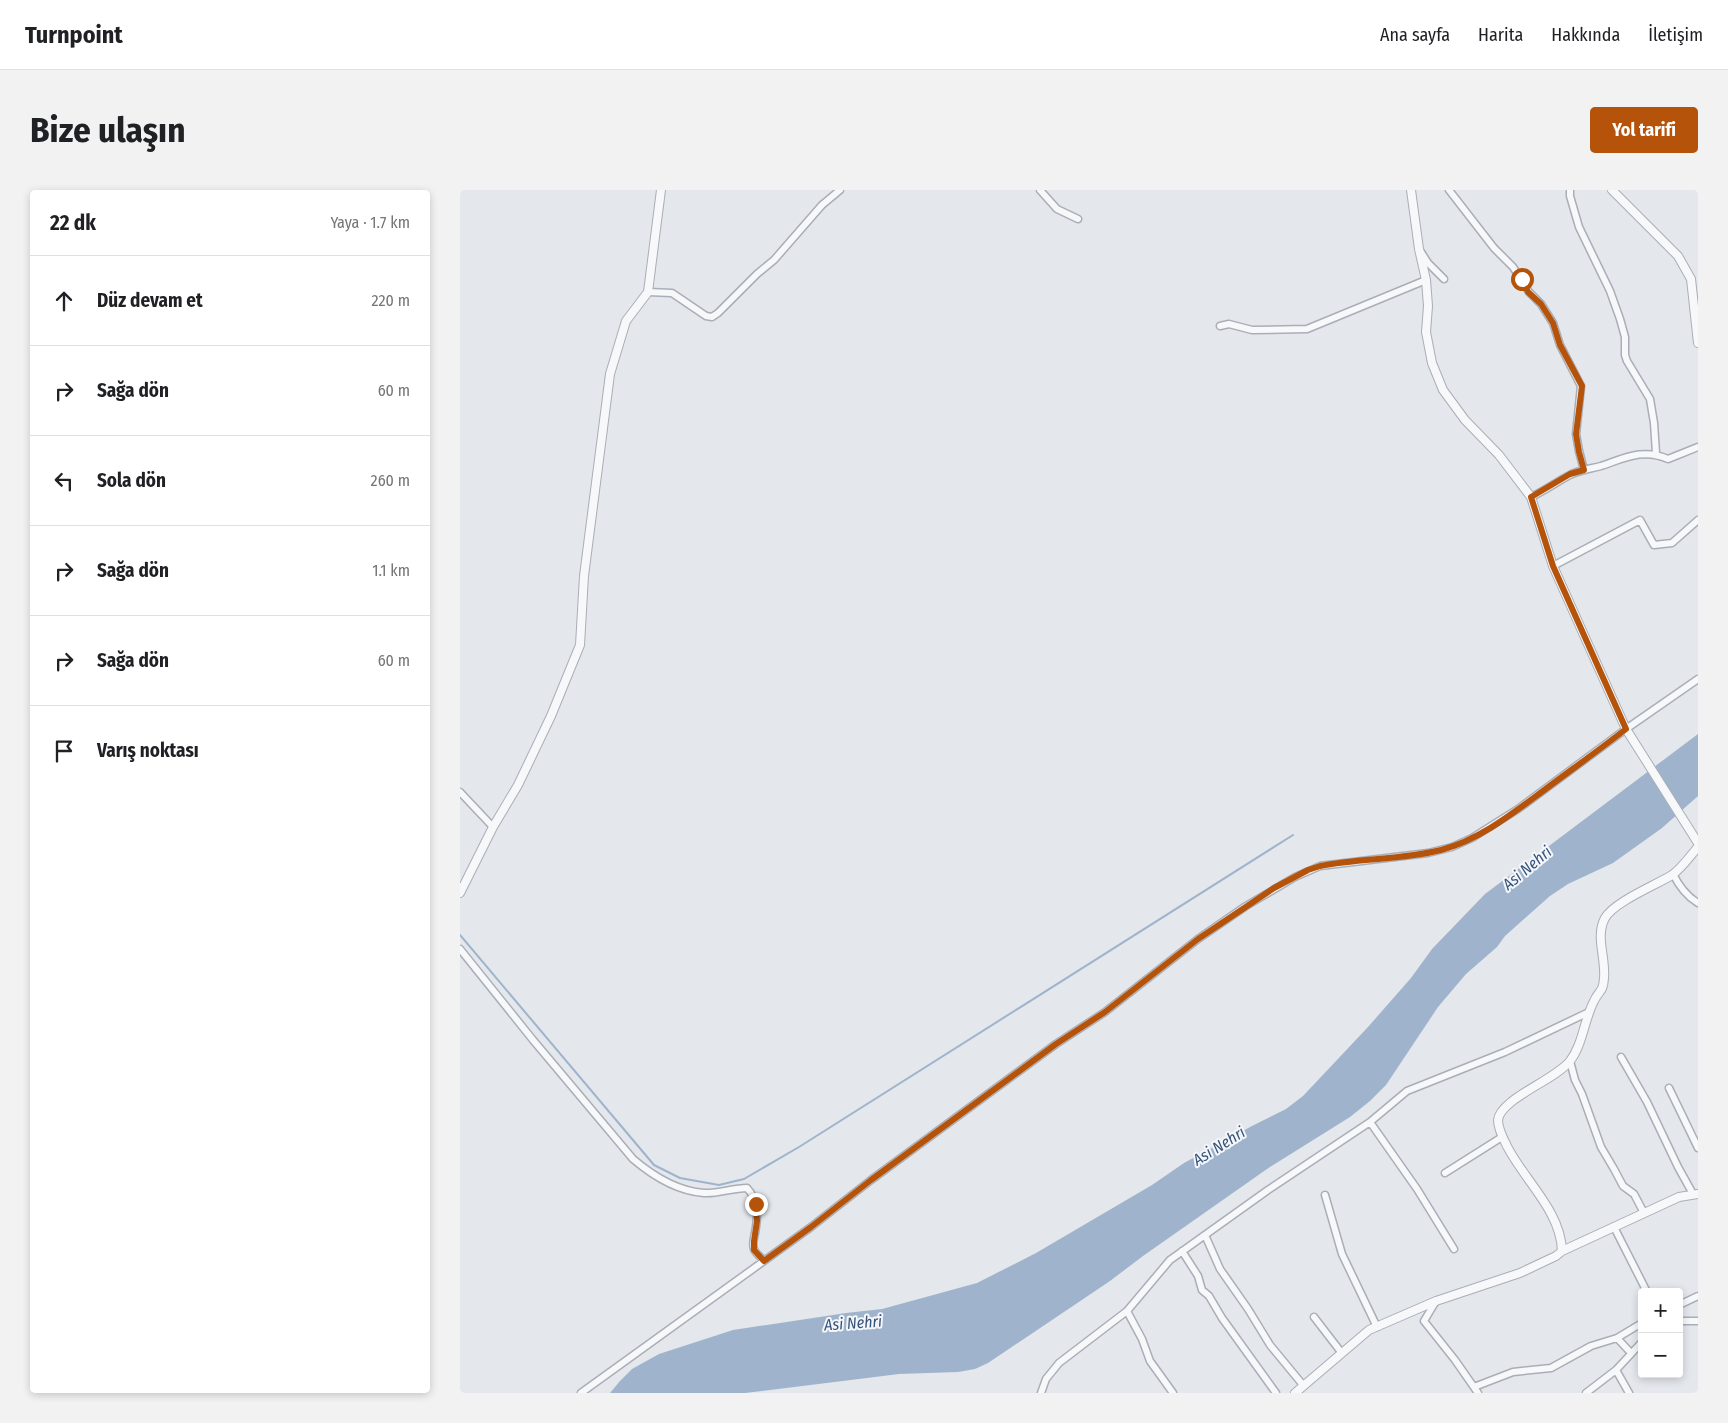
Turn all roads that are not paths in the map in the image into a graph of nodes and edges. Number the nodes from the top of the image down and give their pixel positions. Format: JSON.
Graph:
{"nodes":[{"id":1,"x":661,"y":190,"type":"edge"},
{"id":2,"x":840,"y":190,"type":"edge"},
{"id":3,"x":1040,"y":190,"type":"edge"},
{"id":4,"x":1411,"y":190,"type":"edge"},
{"id":5,"x":1449,"y":190,"type":"edge"},
{"id":6,"x":1570,"y":190,"type":"edge"},
{"id":7,"x":1612,"y":190,"type":"edge"},
{"id":8,"x":1078,"y":219,"type":"dead end"},
{"id":9,"x":1419,"y":249,"type":"junction"},
{"id":10,"x":1444,"y":278,"type":"dead end"},
{"id":11,"x":1426,"y":280,"type":"junction"},
{"id":12,"x":648,"y":292,"type":"junction"},
{"id":13,"x":1696,"y":311,"type":"edge"},
{"id":14,"x":1220,"y":326,"type":"dead end"},
{"id":15,"x":1698,"y":343,"type":"edge"},
{"id":16,"x":1698,"y":447,"type":"edge"},
{"id":17,"x":1656,"y":453,"type":"junction"},
{"id":18,"x":1584,"y":470,"type":"junction"},
{"id":19,"x":1531,"y":497,"type":"junction"},
{"id":20,"x":1698,"y":520,"type":"edge"},
{"id":21,"x":1553,"y":566,"type":"junction"},
{"id":22,"x":1698,"y":679,"type":"edge"},
{"id":23,"x":1626,"y":729,"type":"junction"},
{"id":24,"x":460,"y":792,"type":"edge"},
{"id":25,"x":493,"y":828,"type":"junction"},
{"id":26,"x":1697,"y":844,"type":"edge"},
{"id":27,"x":1673,"y":874,"type":"junction"},
{"id":28,"x":460,"y":893,"type":"edge"},
{"id":29,"x":1698,"y":903,"type":"edge"},
{"id":30,"x":460,"y":949,"type":"edge"},
{"id":31,"x":1590,"y":1012,"type":"junction"},
{"id":32,"x":1621,"y":1057,"type":"dead end"},
{"id":33,"x":1570,"y":1061,"type":"junction"},
{"id":34,"x":1669,"y":1088,"type":"dead end"},
{"id":35,"x":1370,"y":1122,"type":"junction"},
{"id":36,"x":1502,"y":1137,"type":"junction"},
{"id":37,"x":1698,"y":1148,"type":"edge"},
{"id":38,"x":1445,"y":1173,"type":"dead end"},
{"id":39,"x":1695,"y":1194,"type":"edge"},
{"id":40,"x":1325,"y":1195,"type":"dead end"},
{"id":41,"x":1644,"y":1213,"type":"junction"},
{"id":42,"x":1614,"y":1227,"type":"junction"},
{"id":43,"x":1205,"y":1235,"type":"junction"},
{"id":44,"x":1454,"y":1249,"type":"dead end"},
{"id":45,"x":1182,"y":1251,"type":"junction"},
{"id":46,"x":1562,"y":1251,"type":"junction"},
{"id":47,"x":764,"y":1261,"type":"junction"},
{"id":48,"x":1645,"y":1288,"type":"edge"},
{"id":49,"x":1698,"y":1296,"type":"edge"},
{"id":50,"x":1436,"y":1301,"type":"junction"},
{"id":51,"x":1683,"y":1303,"type":"edge"},
{"id":52,"x":1127,"y":1311,"type":"junction"},
{"id":53,"x":1314,"y":1317,"type":"dead end"},
{"id":54,"x":1683,"y":1321,"type":"edge"},
{"id":55,"x":1698,"y":1321,"type":"edge"},
{"id":56,"x":1638,"y":1325,"type":"edge"},
{"id":57,"x":1377,"y":1327,"type":"junction"},
{"id":58,"x":1617,"y":1338,"type":"junction"},
{"id":59,"x":1638,"y":1346,"type":"edge"},
{"id":60,"x":1341,"y":1352,"type":"junction"},
{"id":61,"x":1631,"y":1353,"type":"junction"},
{"id":62,"x":1616,"y":1370,"type":"junction"},
{"id":63,"x":1299,"y":1390,"type":"edge"},
{"id":64,"x":1476,"y":1390,"type":"edge"},
{"id":65,"x":581,"y":1393,"type":"edge"},
{"id":66,"x":1041,"y":1393,"type":"edge"},
{"id":67,"x":1173,"y":1393,"type":"edge"},
{"id":68,"x":1276,"y":1393,"type":"edge"},
{"id":69,"x":1586,"y":1393,"type":"edge"},
{"id":70,"x":1629,"y":1393,"type":"edge"}],
"edges":[{"from":1,"to":12,"type":"street"},
{"from":2,"to":12,"type":"street"},
{"from":3,"to":8,"type":"street"},
{"from":4,"to":9,"type":"street"},
{"from":5,"to":18,"type":"street"},
{"from":6,"to":17,"type":"street"},
{"from":7,"to":13,"type":"street"},
{"from":9,"to":10,"type":"street"},
{"from":9,"to":11,"type":"street"},
{"from":11,"to":14,"type":"street"},
{"from":11,"to":19,"type":"street"},
{"from":12,"to":25,"type":"street"},
{"from":13,"to":15,"type":"street"},
{"from":16,"to":17,"type":"street"},
{"from":17,"to":18,"type":"street"},
{"from":18,"to":19,"type":"street"},
{"from":19,"to":21,"type":"street"},
{"from":20,"to":21,"type":"street"},
{"from":21,"to":23,"type":"street"},
{"from":22,"to":23,"type":"street"},
{"from":23,"to":26,"type":"street"},
{"from":23,"to":47,"type":"street"},
{"from":24,"to":25,"type":"street"},
{"from":25,"to":28,"type":"street"},
{"from":26,"to":27,"type":"street"},
{"from":27,"to":29,"type":"street"},
{"from":27,"to":31,"type":"street"},
{"from":30,"to":47,"type":"street"},
{"from":31,"to":33,"type":"street"},
{"from":31,"to":35,"type":"street"},
{"from":32,"to":39,"type":"street"},
{"from":33,"to":36,"type":"street"},
{"from":33,"to":41,"type":"street"},
{"from":34,"to":37,"type":"street"},
{"from":35,"to":43,"type":"street"},
{"from":35,"to":44,"type":"street"},
{"from":36,"to":38,"type":"street"},
{"from":36,"to":46,"type":"street"},
{"from":39,"to":41,"type":"street"},
{"from":40,"to":57,"type":"street"},
{"from":41,"to":42,"type":"street"},
{"from":42,"to":46,"type":"street"},
{"from":42,"to":48,"type":"street"},
{"from":43,"to":45,"type":"street"},
{"from":43,"to":63,"type":"street"},
{"from":45,"to":52,"type":"street"},
{"from":45,"to":68,"type":"street"},
{"from":46,"to":50,"type":"street"},
{"from":47,"to":65,"type":"street"},
{"from":49,"to":51,"type":"street"},
{"from":50,"to":57,"type":"street"},
{"from":50,"to":64,"type":"street"},
{"from":52,"to":66,"type":"street"},
{"from":52,"to":67,"type":"street"},
{"from":53,"to":60,"type":"street"},
{"from":54,"to":55,"type":"street"},
{"from":56,"to":58,"type":"street"},
{"from":57,"to":60,"type":"street"},
{"from":58,"to":61,"type":"street"},
{"from":58,"to":64,"type":"street"},
{"from":59,"to":61,"type":"street"},
{"from":60,"to":63,"type":"street"},
{"from":61,"to":62,"type":"street"},
{"from":62,"to":69,"type":"street"},
{"from":62,"to":70,"type":"street"}]}
